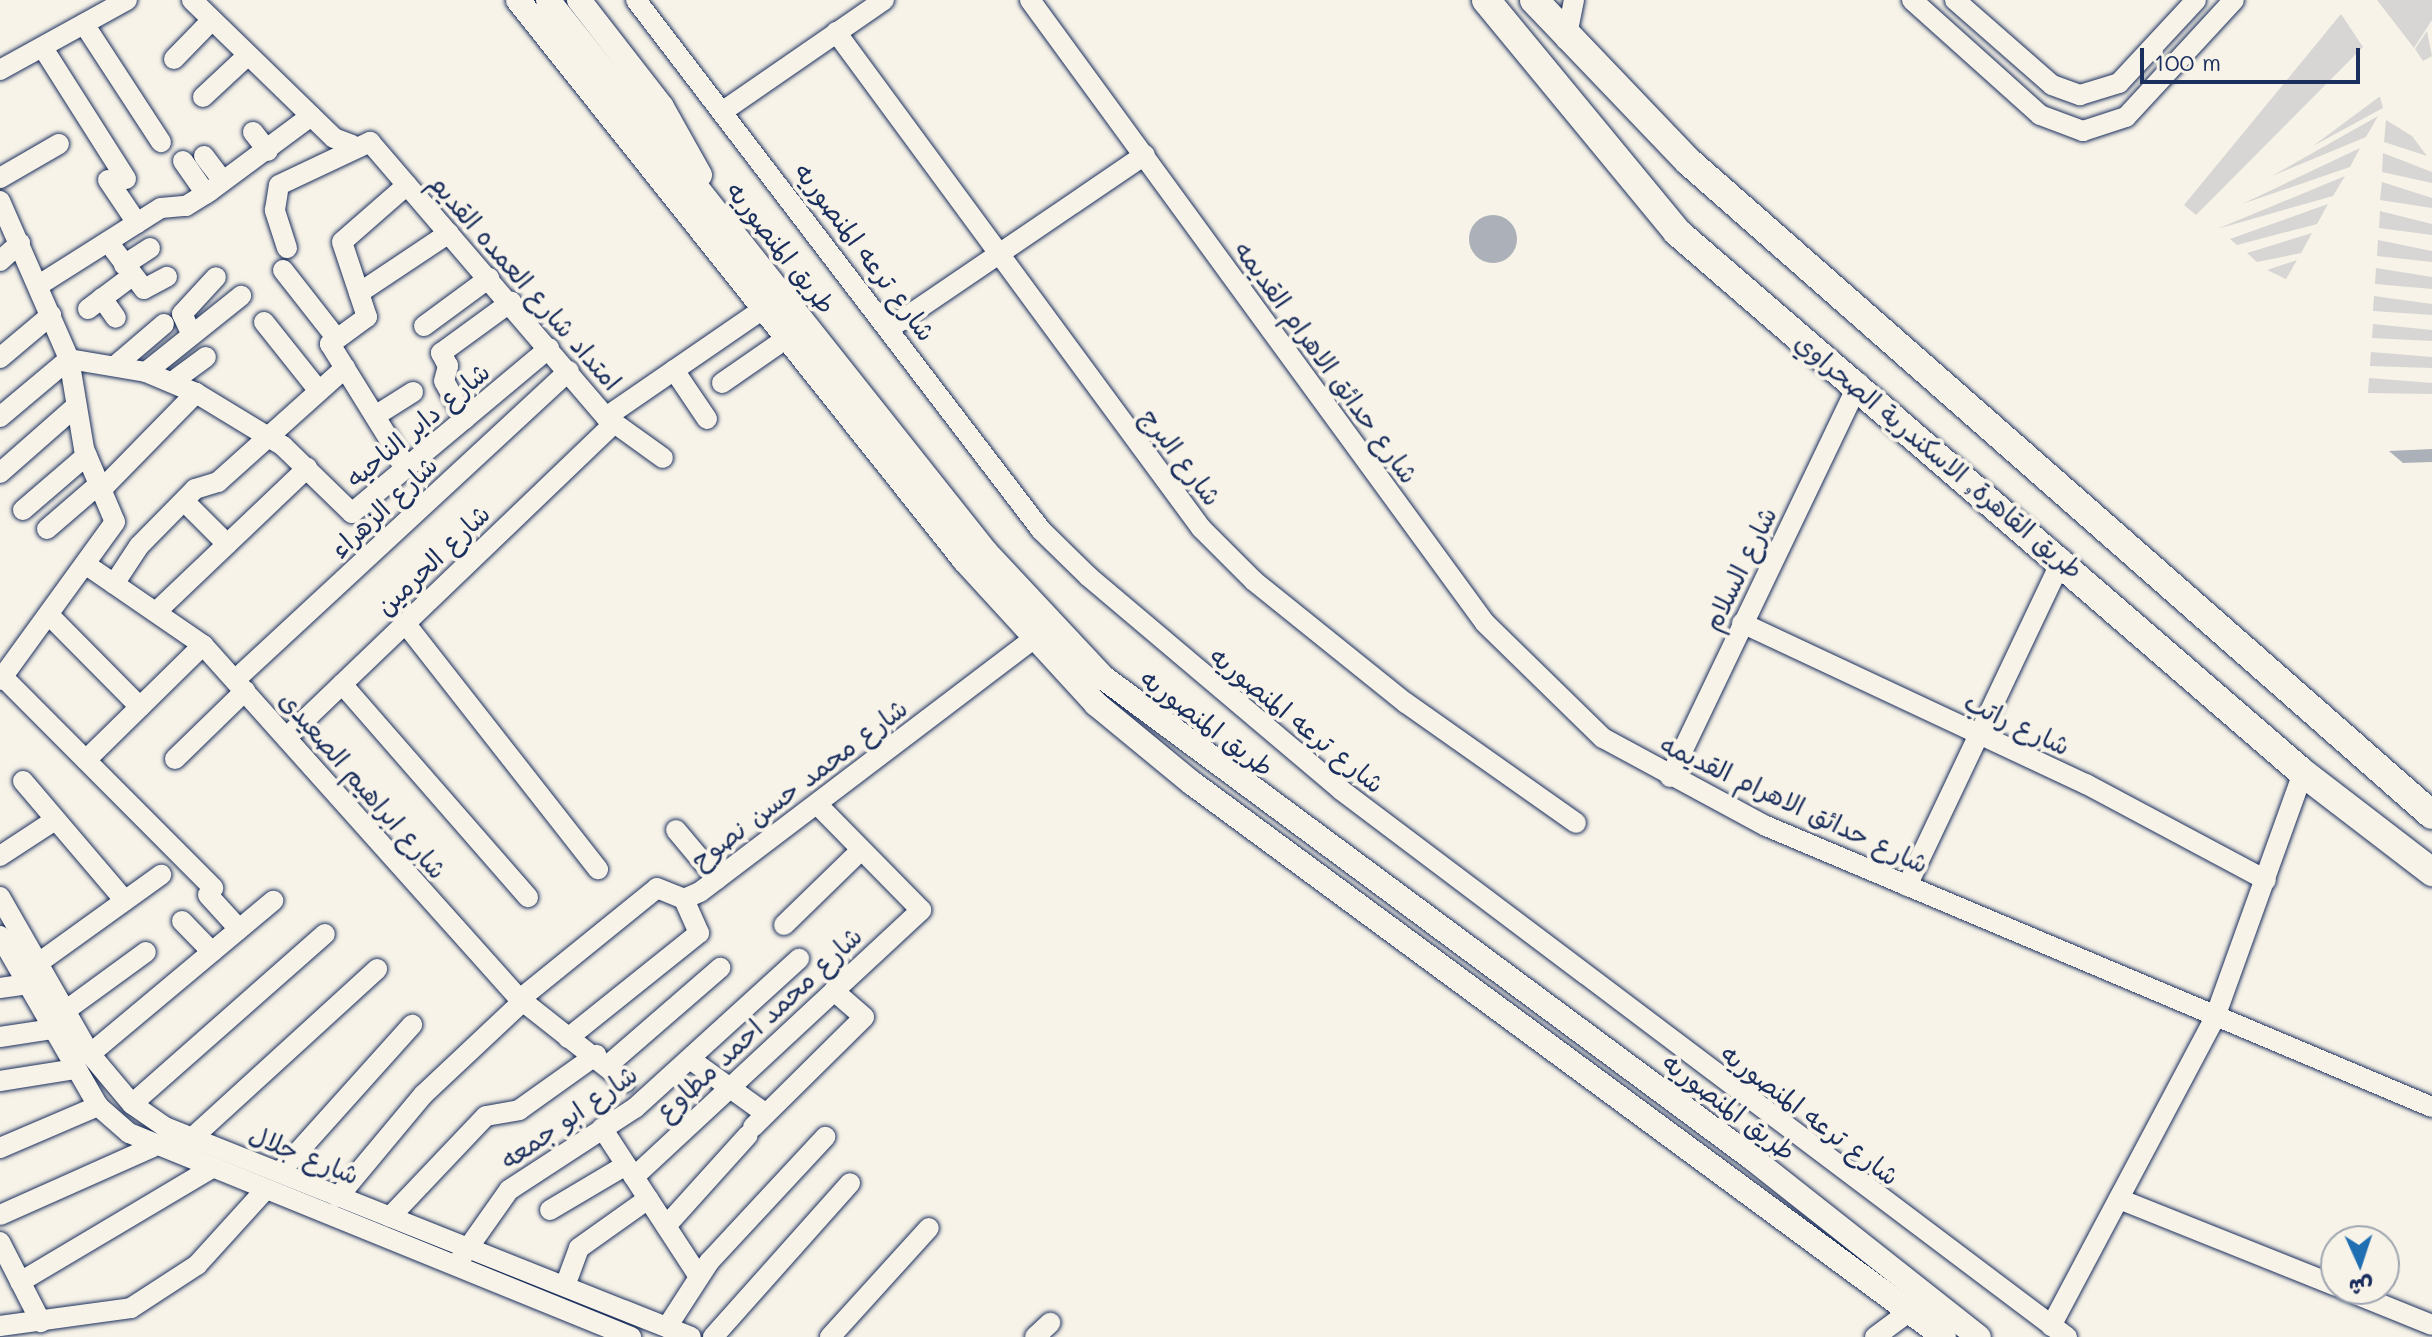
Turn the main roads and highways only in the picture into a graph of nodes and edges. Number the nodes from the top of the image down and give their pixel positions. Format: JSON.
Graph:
{"nodes":[{"id":1,"x":518,"y":0,"type":"edge"},
{"id":2,"x":548,"y":0,"type":"edge"},
{"id":3,"x":579,"y":0,"type":"edge"},
{"id":4,"x":1486,"y":0,"type":"edge"},
{"id":5,"x":1534,"y":0,"type":"edge"},
{"id":6,"x":718,"y":213,"type":"junction"},
{"id":7,"x":2432,"y":815,"type":"edge"},
{"id":8,"x":2432,"y":872,"type":"edge"},
{"id":9,"x":1465,"y":948,"type":"junction"},
{"id":10,"x":1449,"y":971,"type":"junction"},
{"id":11,"x":1949,"y":1312,"type":"junction"},
{"id":12,"x":1944,"y":1337,"type":"edge"},
{"id":13,"x":1979,"y":1337,"type":"edge"},
{"id":14,"x":2000,"y":1337,"type":"edge"}],
"edges":[{"from":1,"to":10,"type":"main road","name":"طريق المنصوريه"},
{"from":2,"to":6,"type":"main road","name":"طريق المنصوريه"},
{"from":3,"to":6,"type":"main road"},
{"from":4,"to":8,"type":"highway","name":"طريق القاهرة, الاسكندرية الصحراوي"},
{"from":5,"to":7,"type":"highway","name":"طريق القاهرة, الاسكندرية الصحراوي"},
{"from":6,"to":9,"type":"main road","name":"طريق المنصوريه"},
{"from":9,"to":10,"type":"main road"},
{"from":9,"to":11,"type":"main road","name":"طريق المنصوريه"},
{"from":10,"to":12,"type":"main road","name":"طريق المنصوريه"},
{"from":11,"to":13,"type":"main road","name":"طريق المنصوريه"},
{"from":11,"to":14,"type":"main road"}]}
